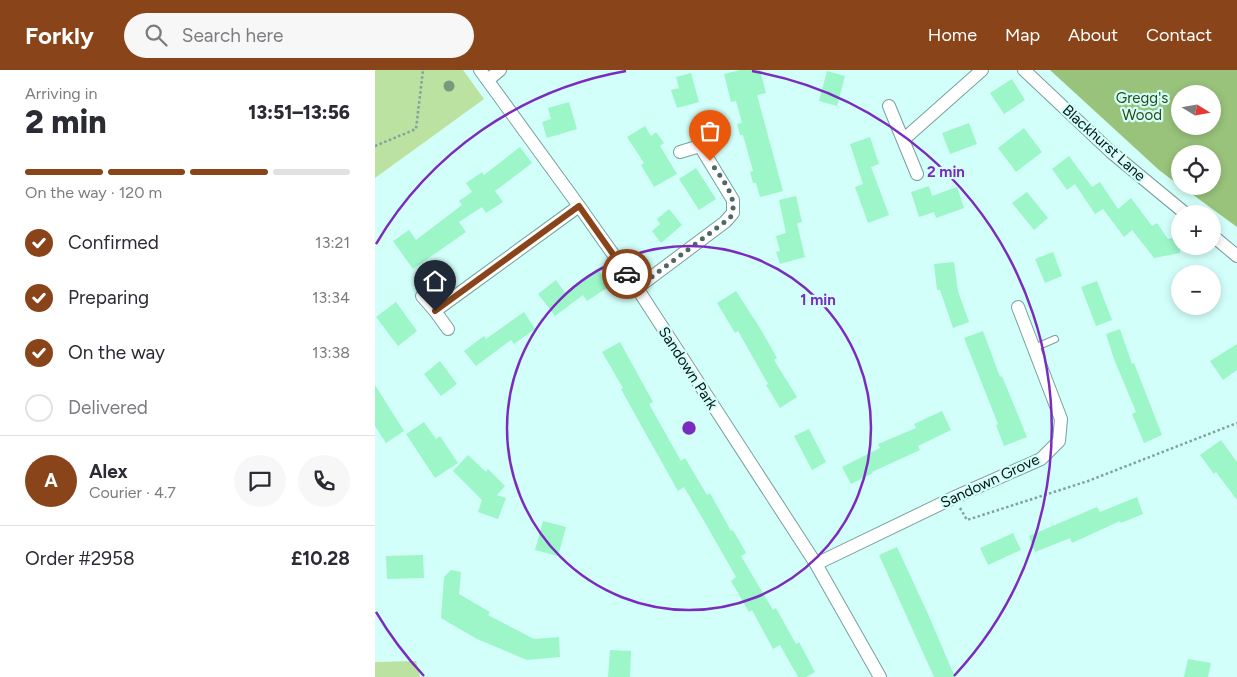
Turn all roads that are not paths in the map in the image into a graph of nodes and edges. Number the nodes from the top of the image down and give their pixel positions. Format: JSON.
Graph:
{"nodes":[{"id":1,"x":500,"y":70,"type":"edge"},
{"id":2,"x":982,"y":70,"type":"edge"},
{"id":3,"x":1024,"y":70,"type":"edge"},
{"id":4,"x":484,"y":75,"type":"edge"},
{"id":5,"x":889,"y":106,"type":"dead end"},
{"id":6,"x":713,"y":130,"type":"dead end"},
{"id":7,"x":903,"y":140,"type":"junction"},
{"id":8,"x":700,"y":146,"type":"junction"},
{"id":9,"x":680,"y":152,"type":"dead end"},
{"id":10,"x":917,"y":174,"type":"dead end"},
{"id":11,"x":1175,"y":205,"type":"edge"},
{"id":12,"x":579,"y":206,"type":"junction"},
{"id":13,"x":1221,"y":243,"type":"edge"},
{"id":14,"x":1237,"y":256,"type":"edge"},
{"id":15,"x":637,"y":288,"type":"junction"},
{"id":16,"x":422,"y":296,"type":"dead end"},
{"id":17,"x":1018,"y":307,"type":"dead end"},
{"id":18,"x":435,"y":311,"type":"junction"},
{"id":19,"x":448,"y":329,"type":"dead end"},
{"id":20,"x":1055,"y":339,"type":"dead end"},
{"id":21,"x":1034,"y":348,"type":"junction"},
{"id":22,"x":816,"y":564,"type":"junction"},
{"id":23,"x":880,"y":677,"type":"edge"}],
"edges":[{"from":1,"to":4,"type":"street"},
{"from":2,"to":7,"type":"street"},
{"from":3,"to":11,"type":"street","name":"Blackhurst Lane"},
{"from":4,"to":12,"type":"street","name":"Sandown Park"},
{"from":5,"to":7,"type":"street"},
{"from":6,"to":8,"type":"street"},
{"from":7,"to":10,"type":"street"},
{"from":8,"to":9,"type":"street"},
{"from":8,"to":15,"type":"street"},
{"from":12,"to":15,"type":"street","name":"Sandown Park"},
{"from":12,"to":18,"type":"street"},
{"from":13,"to":14,"type":"street"},
{"from":15,"to":22,"type":"street","name":"Sandown Park"},
{"from":16,"to":18,"type":"street"},
{"from":17,"to":21,"type":"street","name":"Sandown Grove"},
{"from":18,"to":19,"type":"street"},
{"from":20,"to":21,"type":"lane"},
{"from":21,"to":22,"type":"street","name":"Sandown Grove"},
{"from":22,"to":23,"type":"street","name":"Sandown Park"}]}
